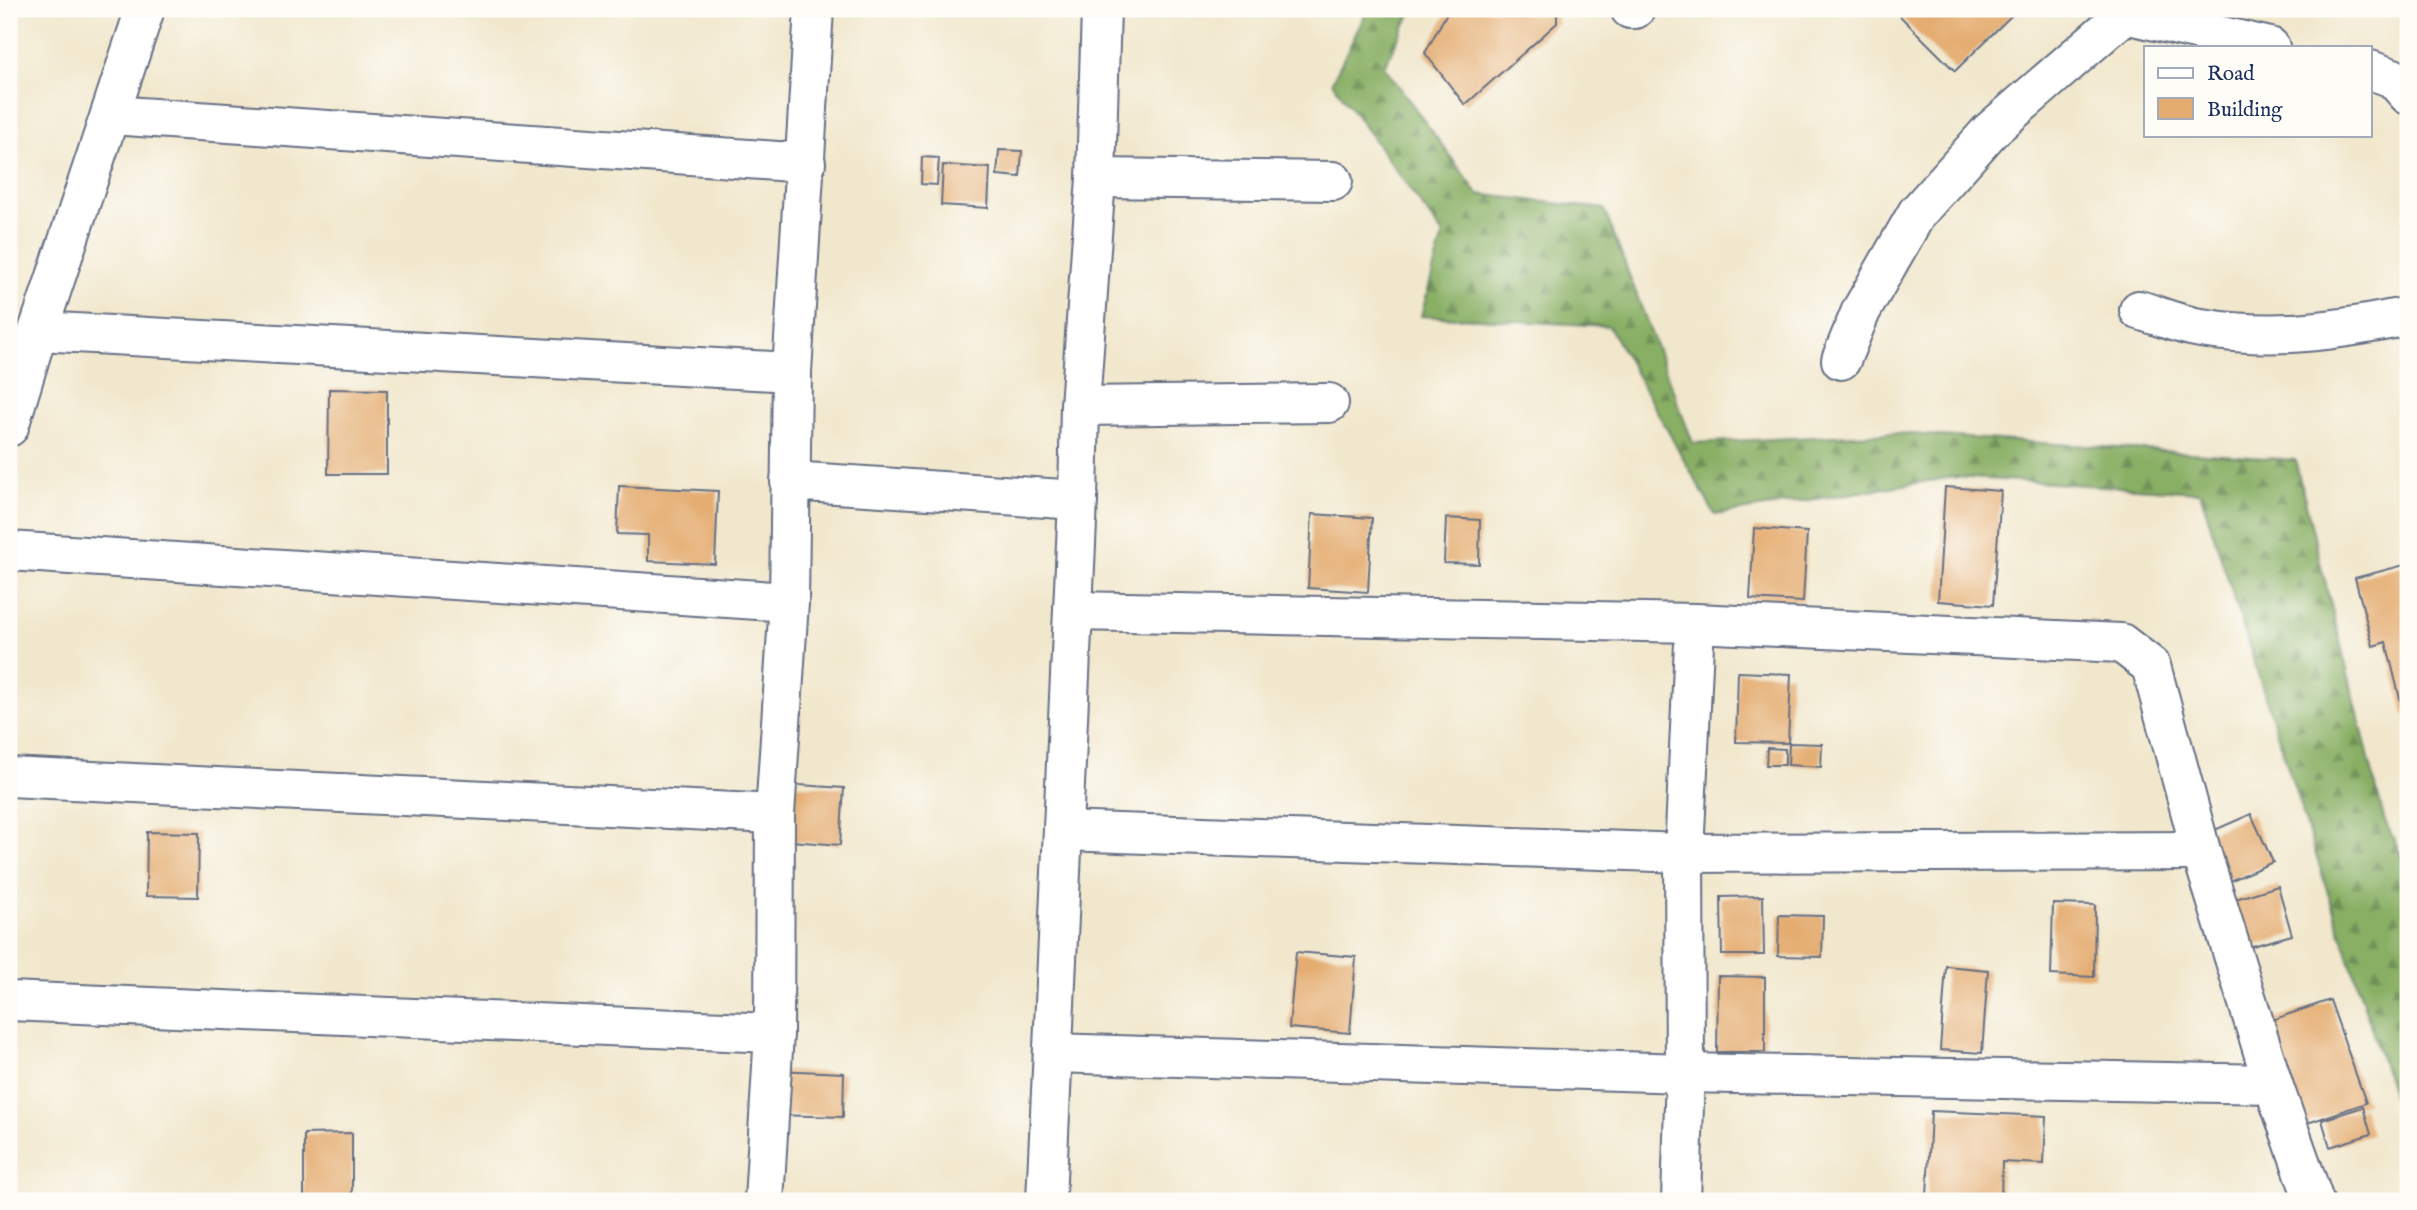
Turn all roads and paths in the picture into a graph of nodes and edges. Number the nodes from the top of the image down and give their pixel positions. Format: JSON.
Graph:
{"nodes":[{"id":1,"x":145,"y":9,"type":"edge"},
{"id":2,"x":814,"y":9,"type":"edge"},
{"id":3,"x":1101,"y":9,"type":"edge"},
{"id":4,"x":2122,"y":11,"type":"edge"},
{"id":5,"x":2266,"y":46,"type":"edge"},
{"id":6,"x":2372,"y":71,"type":"edge"},
{"id":7,"x":2408,"y":95,"type":"edge"},
{"id":8,"x":111,"y":115,"type":"junction"},
{"id":9,"x":806,"y":163,"type":"junction"},
{"id":10,"x":1096,"y":178,"type":"junction"},
{"id":11,"x":1334,"y":181,"type":"dead end"},
{"id":12,"x":2139,"y":310,"type":"dead end"},
{"id":13,"x":2408,"y":316,"type":"edge"},
{"id":14,"x":38,"y":331,"type":"junction"},
{"id":15,"x":1841,"y":360,"type":"dead end"},
{"id":16,"x":792,"y":372,"type":"junction"},
{"id":17,"x":1329,"y":403,"type":"dead end"},
{"id":18,"x":1080,"y":407,"type":"junction"},
{"id":19,"x":9,"y":427,"type":"edge"},
{"id":20,"x":790,"y":481,"type":"junction"},
{"id":21,"x":1078,"y":500,"type":"junction"},
{"id":22,"x":9,"y":551,"type":"edge"},
{"id":23,"x":789,"y":602,"type":"junction"},
{"id":24,"x":1073,"y":611,"type":"junction"},
{"id":25,"x":1695,"y":623,"type":"junction"},
{"id":26,"x":9,"y":777,"type":"edge"},
{"id":27,"x":775,"y":814,"type":"junction"},
{"id":28,"x":1063,"y":831,"type":"junction"},
{"id":29,"x":2201,"y":851,"type":"junction"},
{"id":30,"x":1684,"y":853,"type":"junction"},
{"id":31,"x":9,"y":1001,"type":"edge"},
{"id":32,"x":774,"y":1033,"type":"junction"},
{"id":33,"x":1053,"y":1053,"type":"junction"},
{"id":34,"x":1685,"y":1073,"type":"junction"},
{"id":35,"x":2273,"y":1084,"type":"junction"},
{"id":36,"x":764,"y":1201,"type":"edge"},
{"id":37,"x":1046,"y":1201,"type":"edge"},
{"id":38,"x":1681,"y":1201,"type":"edge"},
{"id":39,"x":2314,"y":1201,"type":"edge"}],
"edges":[{"from":1,"to":8,"type":"street"},
{"from":2,"to":9,"type":"street"},
{"from":3,"to":10,"type":"street"},
{"from":4,"to":5,"type":"street"},
{"from":4,"to":15,"type":"street"},
{"from":6,"to":7,"type":"street"},
{"from":8,"to":9,"type":"street"},
{"from":8,"to":14,"type":"street"},
{"from":9,"to":16,"type":"street"},
{"from":10,"to":11,"type":"street"},
{"from":10,"to":18,"type":"street"},
{"from":12,"to":13,"type":"street"},
{"from":14,"to":16,"type":"street"},
{"from":14,"to":19,"type":"street"},
{"from":16,"to":20,"type":"street"},
{"from":17,"to":18,"type":"street"},
{"from":18,"to":21,"type":"street"},
{"from":20,"to":21,"type":"street"},
{"from":20,"to":23,"type":"street"},
{"from":21,"to":24,"type":"street"},
{"from":22,"to":23,"type":"street"},
{"from":23,"to":27,"type":"street"},
{"from":24,"to":25,"type":"street"},
{"from":24,"to":28,"type":"street"},
{"from":25,"to":29,"type":"street"},
{"from":25,"to":30,"type":"street"},
{"from":26,"to":27,"type":"street"},
{"from":27,"to":32,"type":"street"},
{"from":28,"to":30,"type":"street"},
{"from":28,"to":33,"type":"street"},
{"from":29,"to":30,"type":"street"},
{"from":29,"to":35,"type":"street"},
{"from":30,"to":34,"type":"street"},
{"from":31,"to":32,"type":"street"},
{"from":32,"to":36,"type":"street"},
{"from":33,"to":34,"type":"street"},
{"from":33,"to":37,"type":"street"},
{"from":34,"to":35,"type":"street"},
{"from":34,"to":38,"type":"street"},
{"from":35,"to":39,"type":"street"}]}
